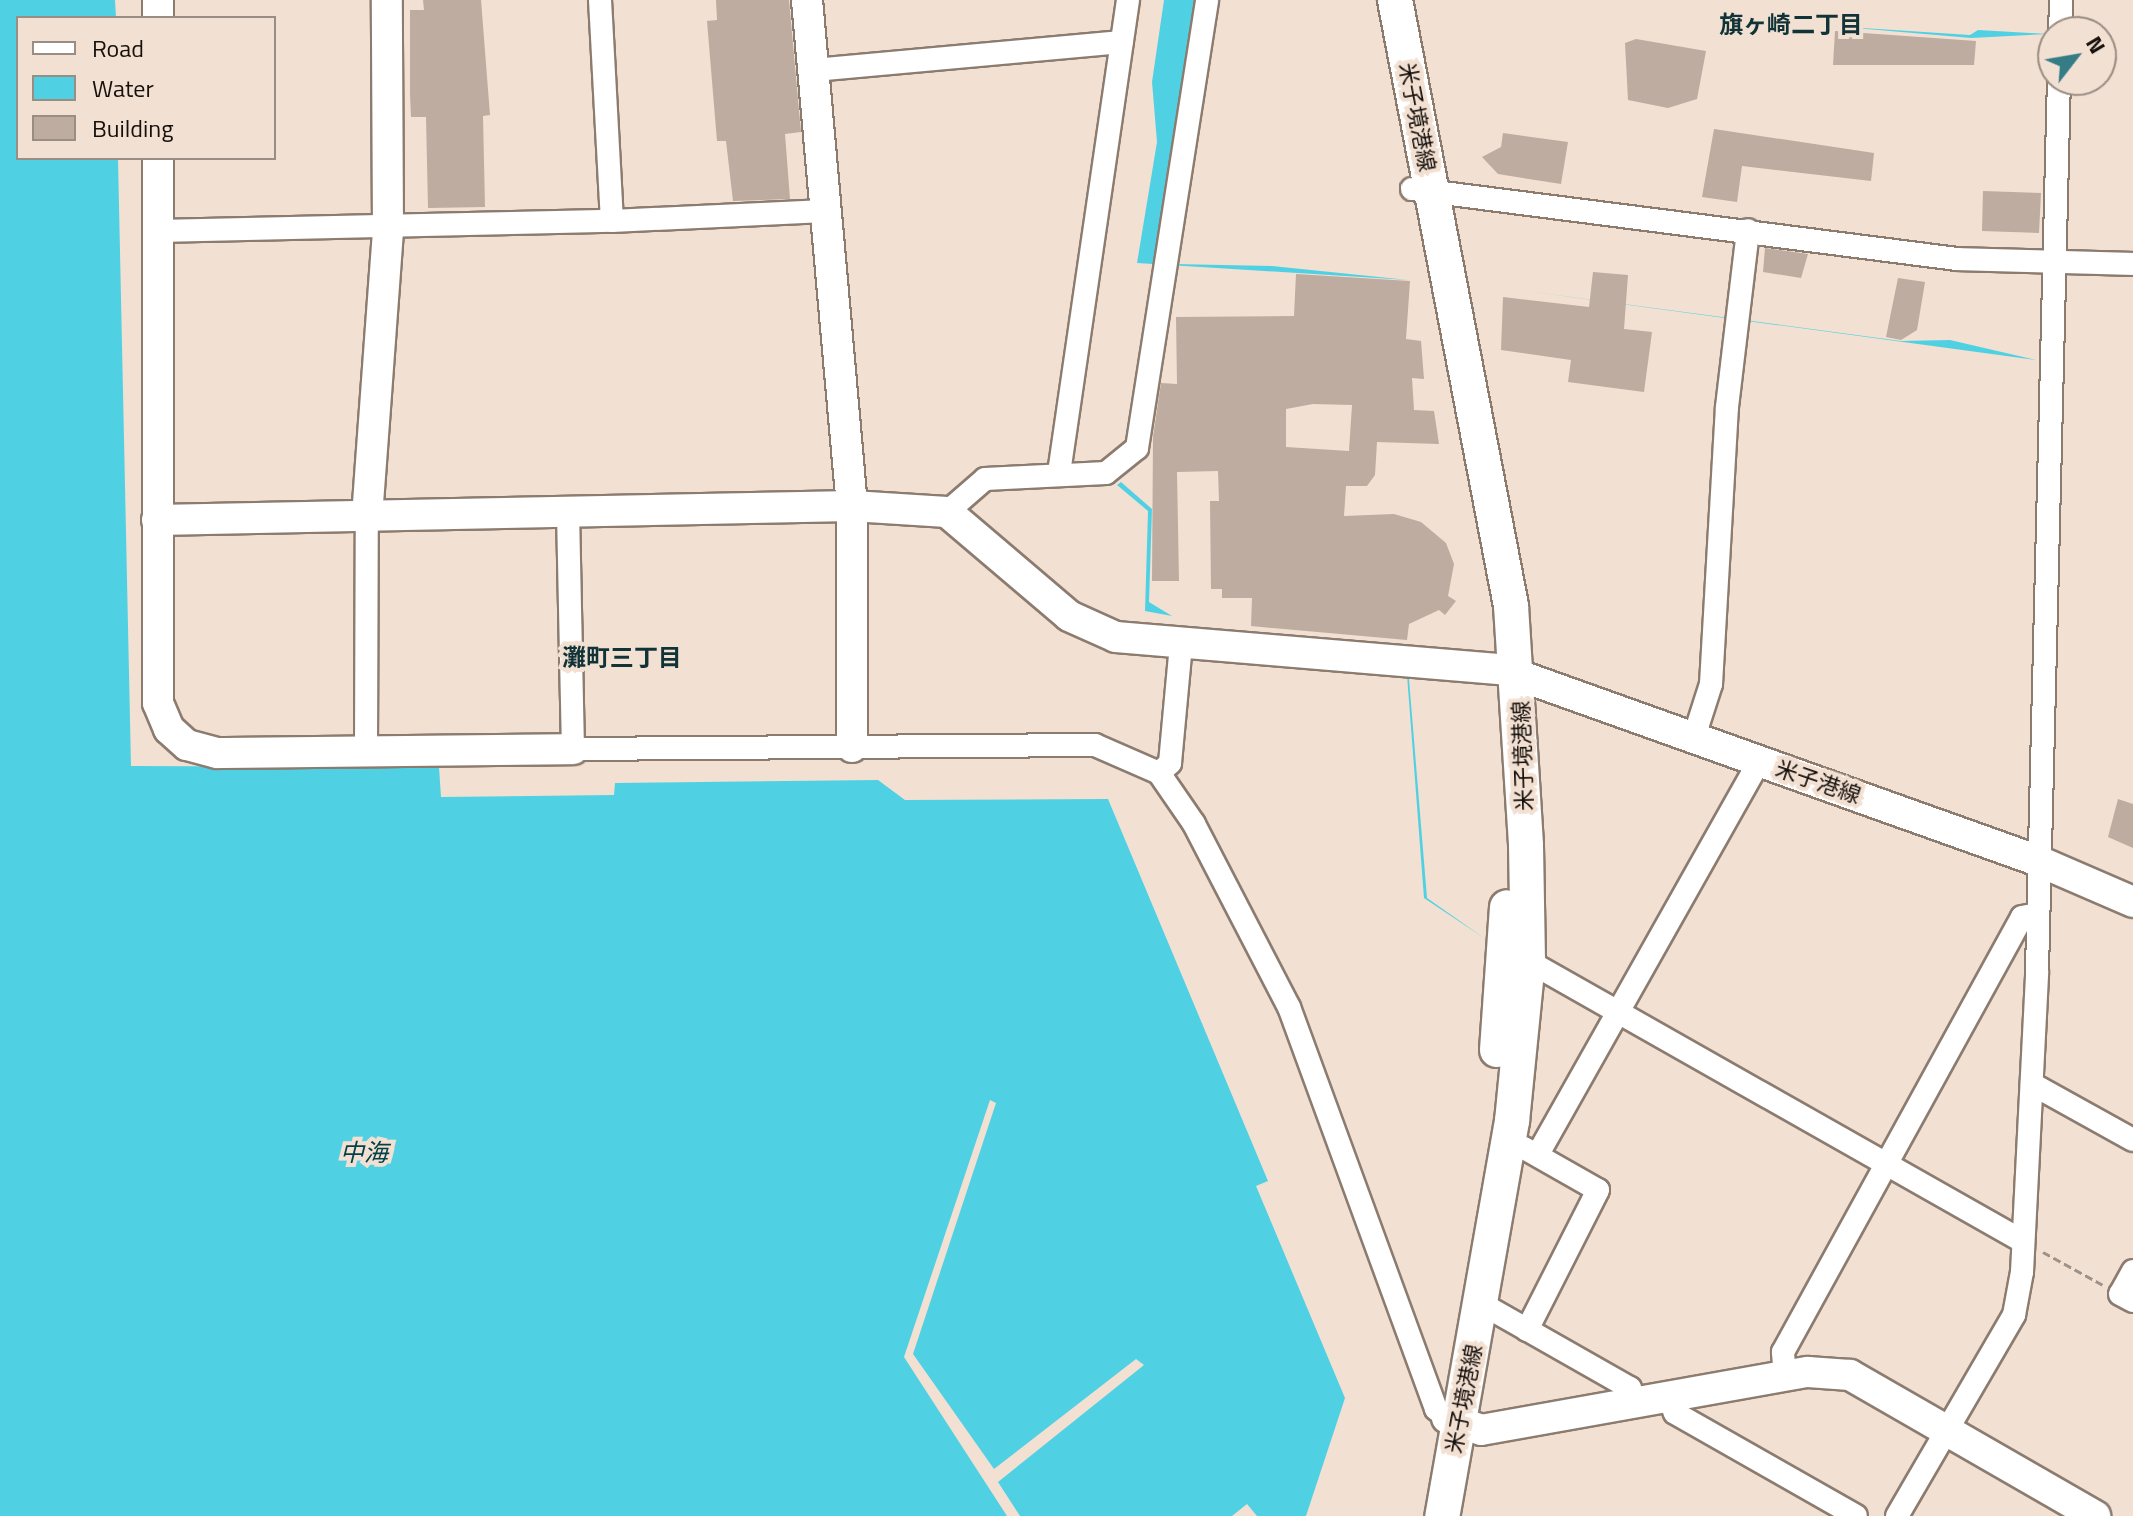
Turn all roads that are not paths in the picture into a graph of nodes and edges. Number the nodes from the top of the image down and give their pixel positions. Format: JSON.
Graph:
{"nodes":[{"id":1,"x":387,"y":0,"type":"edge"},
{"id":2,"x":600,"y":0,"type":"edge"},
{"id":3,"x":807,"y":0,"type":"edge"},
{"id":4,"x":1128,"y":0,"type":"edge"},
{"id":5,"x":1207,"y":0,"type":"edge"},
{"id":6,"x":1374,"y":0,"type":"edge"},
{"id":7,"x":1395,"y":0,"type":"edge"},
{"id":8,"x":1122,"y":42,"type":"junction"},
{"id":9,"x":814,"y":70,"type":"junction"},
{"id":10,"x":2059,"y":96,"type":"edge"},
{"id":11,"x":158,"y":160,"type":"edge"},
{"id":12,"x":1422,"y":190,"type":"junction"},
{"id":13,"x":825,"y":211,"type":"junction"},
{"id":14,"x":612,"y":221,"type":"junction"},
{"id":15,"x":388,"y":229,"type":"junction"},
{"id":16,"x":1748,"y":230,"type":"junction"},
{"id":17,"x":158,"y":231,"type":"junction"},
{"id":18,"x":2133,"y":264,"type":"edge"},
{"id":19,"x":2054,"y":266,"type":"junction"},
{"id":20,"x":1059,"y":473,"type":"junction"},
{"id":21,"x":852,"y":506,"type":"junction"},
{"id":22,"x":568,"y":512,"type":"junction"},
{"id":23,"x":947,"y":512,"type":"junction"},
{"id":24,"x":367,"y":517,"type":"junction"},
{"id":25,"x":157,"y":520,"type":"junction"},
{"id":26,"x":1181,"y":644,"type":"junction"},
{"id":27,"x":1511,"y":671,"type":"junction"},
{"id":28,"x":1694,"y":737,"type":"junction"},
{"id":29,"x":852,"y":747,"type":"junction"},
{"id":30,"x":366,"y":748,"type":"junction"},
{"id":31,"x":573,"y":749,"type":"junction"},
{"id":32,"x":1759,"y":762,"type":"junction"},
{"id":33,"x":1159,"y":773,"type":"junction"},
{"id":34,"x":2036,"y":860,"type":"junction"},
{"id":35,"x":2133,"y":902,"type":"edge"},
{"id":36,"x":2033,"y":915,"type":"junction"},
{"id":37,"x":1528,"y":961,"type":"junction"},
{"id":38,"x":1618,"y":1013,"type":"junction"},
{"id":39,"x":2032,"y":1084,"type":"junction"},
{"id":40,"x":2133,"y":1140,"type":"edge"},
{"id":41,"x":1523,"y":1150,"type":"junction"},
{"id":42,"x":1886,"y":1167,"type":"junction"},
{"id":43,"x":2022,"y":1241,"type":"junction"},
{"id":44,"x":2133,"y":1271,"type":"edge"},
{"id":45,"x":2126,"y":1298,"type":"edge"},
{"id":46,"x":1482,"y":1304,"type":"junction"},
{"id":47,"x":1527,"y":1330,"type":"junction"},
{"id":48,"x":1785,"y":1376,"type":"junction"},
{"id":49,"x":1668,"y":1396,"type":"junction"},
{"id":50,"x":1632,"y":1403,"type":"junction"},
{"id":51,"x":1453,"y":1420,"type":"junction"},
{"id":52,"x":1946,"y":1430,"type":"junction"},
{"id":53,"x":2076,"y":1511,"type":"edge"},
{"id":54,"x":1425,"y":1516,"type":"edge"},
{"id":55,"x":1442,"y":1516,"type":"edge"},
{"id":56,"x":1856,"y":1516,"type":"edge"},
{"id":57,"x":1897,"y":1516,"type":"edge"}],
"edges":[{"from":1,"to":15,"type":"street"},
{"from":2,"to":14,"type":"street"},
{"from":3,"to":9,"type":"street"},
{"from":4,"to":8,"type":"street"},
{"from":5,"to":20,"type":"street"},
{"from":6,"to":12,"type":"main road","name":"米子境港線"},
{"from":7,"to":12,"type":"main road","name":"米子境港線"},
{"from":8,"to":9,"type":"street"},
{"from":8,"to":20,"type":"street"},
{"from":9,"to":13,"type":"street"},
{"from":10,"to":19,"type":"street"},
{"from":11,"to":17,"type":"street"},
{"from":12,"to":16,"type":"street"},
{"from":12,"to":27,"type":"main road","name":"米子境港線"},
{"from":13,"to":14,"type":"street"},
{"from":13,"to":21,"type":"street"},
{"from":14,"to":15,"type":"street"},
{"from":15,"to":17,"type":"street"},
{"from":15,"to":24,"type":"street"},
{"from":16,"to":19,"type":"street"},
{"from":16,"to":28,"type":"street"},
{"from":17,"to":25,"type":"street"},
{"from":18,"to":19,"type":"street"},
{"from":19,"to":34,"type":"street"},
{"from":20,"to":23,"type":"street"},
{"from":21,"to":22,"type":"street"},
{"from":21,"to":23,"type":"street"},
{"from":21,"to":29,"type":"street"},
{"from":22,"to":24,"type":"street"},
{"from":22,"to":31,"type":"street"},
{"from":23,"to":26,"type":"street","name":"米子港線"},
{"from":24,"to":25,"type":"street"},
{"from":24,"to":30,"type":"street"},
{"from":25,"to":30,"type":"street"},
{"from":26,"to":27,"type":"street","name":"米子港線"},
{"from":26,"to":33,"type":"street"},
{"from":27,"to":28,"type":"street","name":"米子港線"},
{"from":27,"to":37,"type":"main road","name":"米子境港線"},
{"from":27,"to":51,"type":"main road","name":"米子境港線"},
{"from":28,"to":32,"type":"street","name":"米子港線"},
{"from":29,"to":31,"type":"street"},
{"from":29,"to":33,"type":"street"},
{"from":30,"to":31,"type":"street"},
{"from":32,"to":34,"type":"street","name":"米子港線"},
{"from":32,"to":38,"type":"street"},
{"from":33,"to":51,"type":"street"},
{"from":34,"to":35,"type":"street","name":"米子港線"},
{"from":34,"to":36,"type":"street"},
{"from":36,"to":39,"type":"street"},
{"from":36,"to":42,"type":"street"},
{"from":37,"to":38,"type":"street"},
{"from":37,"to":41,"type":"main road","name":"米子境港線"},
{"from":38,"to":41,"type":"street"},
{"from":38,"to":42,"type":"street"},
{"from":39,"to":40,"type":"street"},
{"from":39,"to":43,"type":"street"},
{"from":41,"to":46,"type":"main road","name":"米子境港線"},
{"from":41,"to":47,"type":"street"},
{"from":42,"to":43,"type":"street"},
{"from":42,"to":48,"type":"street"},
{"from":43,"to":52,"type":"street"},
{"from":44,"to":45,"type":"street"},
{"from":46,"to":47,"type":"street"},
{"from":46,"to":51,"type":"main road","name":"米子境港線"},
{"from":47,"to":50,"type":"street"},
{"from":48,"to":49,"type":"street"},
{"from":48,"to":52,"type":"street"},
{"from":49,"to":50,"type":"street"},
{"from":49,"to":56,"type":"street"},
{"from":50,"to":51,"type":"street"},
{"from":51,"to":54,"type":"main road","name":"米子境港線"},
{"from":51,"to":55,"type":"main road","name":"米子境港線"},
{"from":52,"to":53,"type":"street"},
{"from":52,"to":57,"type":"street"}]}
